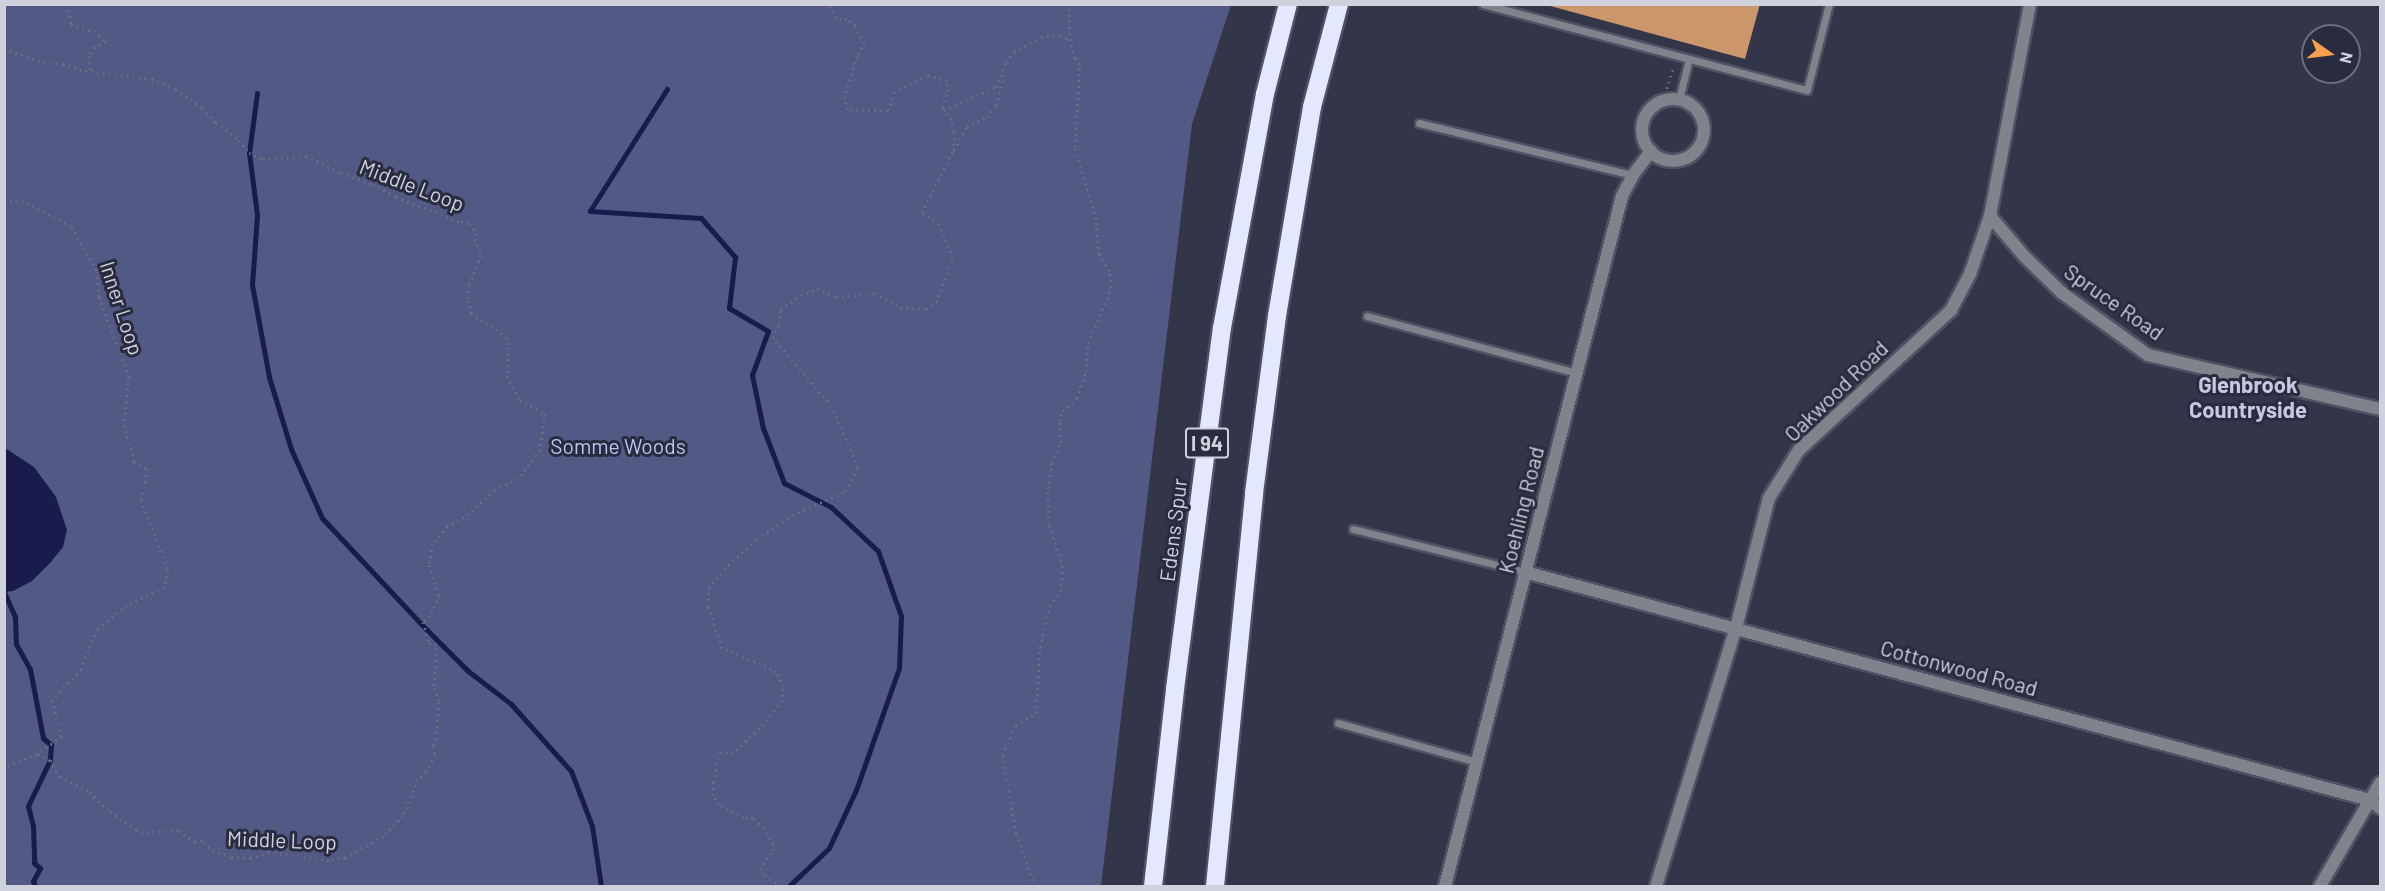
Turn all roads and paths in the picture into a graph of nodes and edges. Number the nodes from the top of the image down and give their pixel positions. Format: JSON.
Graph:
{"nodes":[{"id":1,"x":68,"y":4,"type":"edge"},
{"id":2,"x":828,"y":4,"type":"edge"},
{"id":3,"x":1069,"y":4,"type":"edge"},
{"id":4,"x":1288,"y":4,"type":"edge"},
{"id":5,"x":1340,"y":4,"type":"edge"},
{"id":6,"x":1483,"y":4,"type":"edge"},
{"id":7,"x":1829,"y":4,"type":"edge"},
{"id":8,"x":2030,"y":4,"type":"edge"},
{"id":9,"x":1070,"y":40,"type":"junction"},
{"id":10,"x":4,"y":49,"type":"edge"},
{"id":11,"x":1675,"y":55,"type":"junction"},
{"id":12,"x":1689,"y":59,"type":"junction"},
{"id":13,"x":1006,"y":62,"type":"junction"},
{"id":14,"x":90,"y":71,"type":"junction"},
{"id":15,"x":1679,"y":99,"type":"junction"},
{"id":16,"x":1664,"y":100,"type":"junction"},
{"id":17,"x":944,"y":110,"type":"junction"},
{"id":18,"x":1419,"y":123,"type":"dead end"},
{"id":19,"x":1651,"y":151,"type":"junction"},
{"id":20,"x":953,"y":152,"type":"junction"},
{"id":21,"x":1633,"y":175,"type":"junction"},
{"id":22,"x":4,"y":200,"type":"edge"},
{"id":23,"x":1990,"y":216,"type":"junction"},
{"id":24,"x":1367,"y":316,"type":"dead end"},
{"id":25,"x":1577,"y":374,"type":"junction"},
{"id":26,"x":2380,"y":409,"type":"edge"},
{"id":27,"x":1353,"y":529,"type":"dead end"},
{"id":28,"x":1525,"y":572,"type":"junction"},
{"id":29,"x":1736,"y":628,"type":"junction"},
{"id":30,"x":1338,"y":723,"type":"dead end"},
{"id":31,"x":37,"y":754,"type":"junction"},
{"id":32,"x":1477,"y":762,"type":"junction"},
{"id":33,"x":4,"y":767,"type":"edge"},
{"id":34,"x":2380,"y":783,"type":"edge"},
{"id":35,"x":2370,"y":800,"type":"junction"},
{"id":36,"x":2380,"y":808,"type":"edge"},
{"id":37,"x":782,"y":886,"type":"edge"},
{"id":38,"x":1035,"y":886,"type":"edge"},
{"id":39,"x":1153,"y":886,"type":"edge"},
{"id":40,"x":1215,"y":886,"type":"edge"},
{"id":41,"x":1445,"y":886,"type":"edge"},
{"id":42,"x":1656,"y":886,"type":"edge"},
{"id":43,"x":2320,"y":886,"type":"edge"}],
"edges":[{"from":1,"to":14,"type":"path"},
{"from":2,"to":17,"type":"path"},
{"from":3,"to":9,"type":"path"},
{"from":4,"to":39,"type":"highway","name":"Edens Spur","number":"I 94"},
{"from":5,"to":40,"type":"highway","number":"I 94"},
{"from":6,"to":11,"type":"lane"},
{"from":7,"to":12,"type":"lane"},
{"from":8,"to":23,"type":"street","name":"Oakwood Road"},
{"from":9,"to":13,"type":"path"},
{"from":9,"to":38,"type":"path"},
{"from":10,"to":14,"type":"path","name":"Middle Loop"},
{"from":11,"to":12,"type":"lane"},
{"from":11,"to":16,"type":"path"},
{"from":12,"to":15,"type":"lane"},
{"from":13,"to":17,"type":"path"},
{"from":13,"to":20,"type":"path"},
{"from":14,"to":31,"type":"path","name":"Middle Loop"},
{"from":15,"to":16,"type":"street"},
{"from":15,"to":19,"type":"street"},
{"from":16,"to":19,"type":"street"},
{"from":17,"to":20,"type":"path"},
{"from":18,"to":21,"type":"lane"},
{"from":19,"to":21,"type":"street","name":"Koehling Road"},
{"from":20,"to":37,"type":"path"},
{"from":21,"to":25,"type":"street","name":"Koehling Road"},
{"from":22,"to":31,"type":"path","name":"Inner Loop"},
{"from":23,"to":26,"type":"street","name":"Spruce Road"},
{"from":23,"to":29,"type":"street","name":"Oakwood Road"},
{"from":24,"to":25,"type":"lane"},
{"from":25,"to":28,"type":"street","name":"Koehling Road"},
{"from":27,"to":28,"type":"lane"},
{"from":28,"to":29,"type":"street","name":"Cottonwood Road"},
{"from":28,"to":32,"type":"street","name":"Koehling Road"},
{"from":29,"to":35,"type":"street","name":"Cottonwood Road"},
{"from":29,"to":42,"type":"street","name":"Oakwood Road"},
{"from":30,"to":32,"type":"lane"},
{"from":31,"to":33,"type":"path"},
{"from":32,"to":41,"type":"street","name":"Koehling Road"},
{"from":34,"to":35,"type":"street"},
{"from":35,"to":36,"type":"street","name":"Cottonwood Road"},
{"from":35,"to":43,"type":"street"}]}
